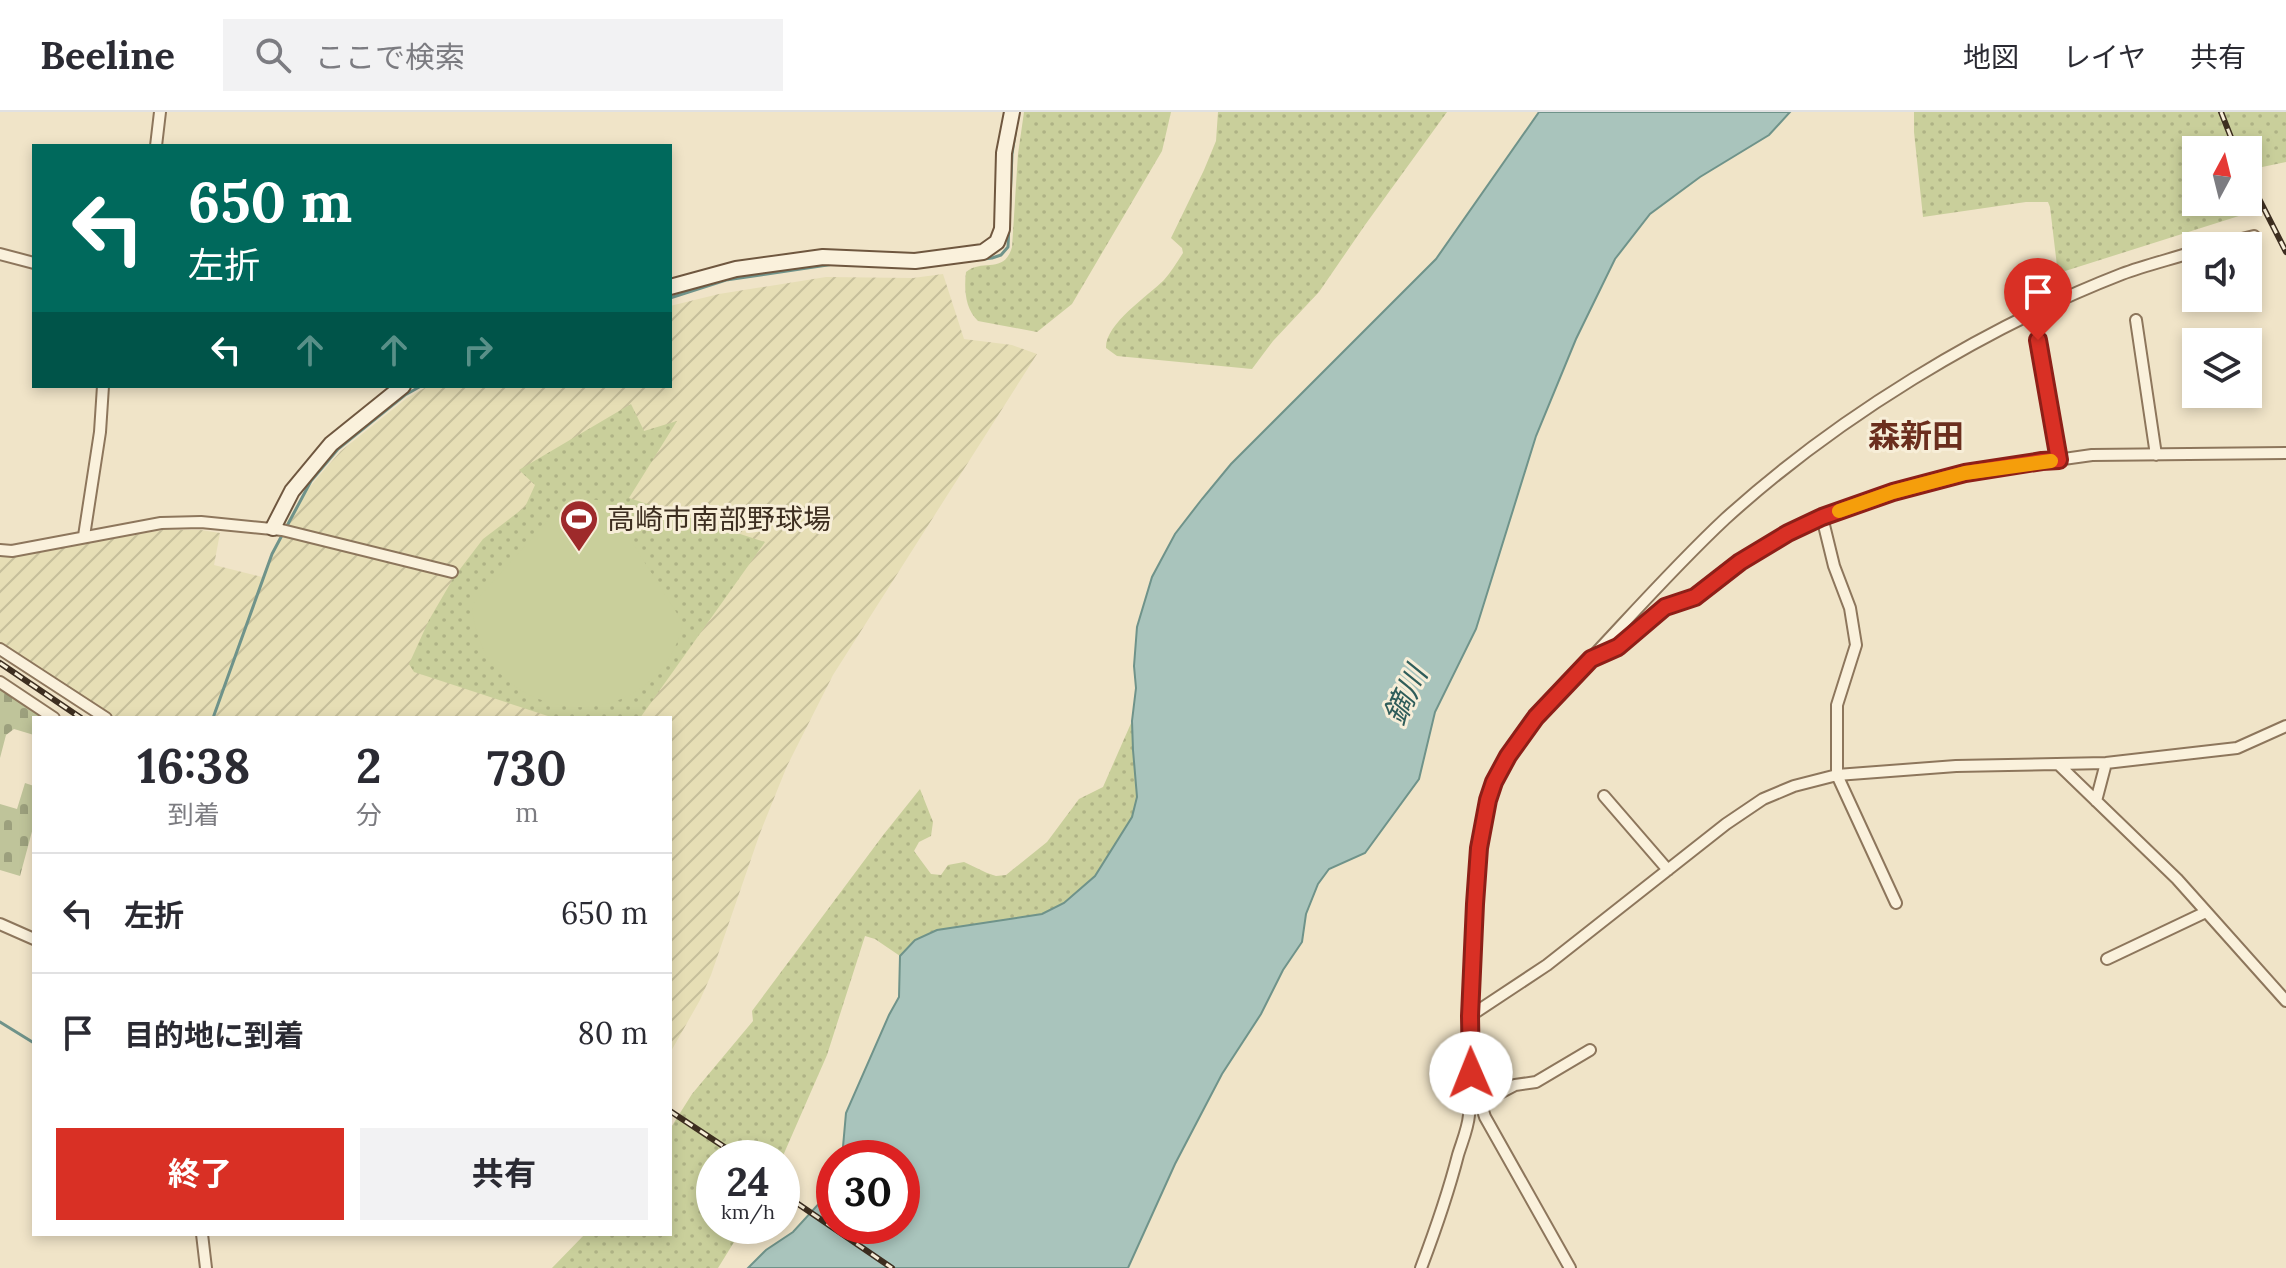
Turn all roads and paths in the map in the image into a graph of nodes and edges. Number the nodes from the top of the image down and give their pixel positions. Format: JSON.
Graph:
{"nodes":[{"id":1,"x":160,"y":112,"type":"edge"},
{"id":2,"x":1012,"y":112,"type":"edge"},
{"id":3,"x":156,"y":144,"type":"edge"},
{"id":4,"x":0,"y":254,"type":"edge"},
{"id":5,"x":2182,"y":255,"type":"edge"},
{"id":6,"x":32,"y":262,"type":"edge"},
{"id":7,"x":672,"y":286,"type":"edge"},
{"id":8,"x":2136,"y":320,"type":"dead end"},
{"id":9,"x":2038,"y":340,"type":"dead end"},
{"id":10,"x":103,"y":388,"type":"edge"},
{"id":11,"x":401,"y":388,"type":"edge"},
{"id":12,"x":2286,"y":453,"type":"edge"},
{"id":13,"x":2156,"y":455,"type":"junction"},
{"id":14,"x":2059,"y":460,"type":"junction"},
{"id":15,"x":1822,"y":517,"type":"junction"},
{"id":16,"x":273,"y":528,"type":"junction"},
{"id":17,"x":84,"y":536,"type":"junction"},
{"id":18,"x":0,"y":550,"type":"edge"},
{"id":19,"x":452,"y":572,"type":"dead end"},
{"id":20,"x":0,"y":649,"type":"edge"},
{"id":21,"x":1591,"y":659,"type":"junction"},
{"id":22,"x":0,"y":682,"type":"edge"},
{"id":23,"x":51,"y":716,"type":"edge"},
{"id":24,"x":103,"y":716,"type":"edge"},
{"id":25,"x":2286,"y":726,"type":"edge"},
{"id":26,"x":2106,"y":763,"type":"junction"},
{"id":27,"x":2059,"y":765,"type":"junction"},
{"id":28,"x":1837,"y":775,"type":"junction"},
{"id":29,"x":1604,"y":796,"type":"dead end"},
{"id":30,"x":2096,"y":801,"type":"junction"},
{"id":31,"x":1668,"y":870,"type":"junction"},
{"id":32,"x":1896,"y":903,"type":"dead end"},
{"id":33,"x":2206,"y":912,"type":"junction"},
{"id":34,"x":0,"y":924,"type":"edge"},
{"id":35,"x":32,"y":935,"type":"edge"},
{"id":36,"x":2107,"y":959,"type":"dead end"},
{"id":37,"x":2286,"y":1001,"type":"edge"},
{"id":38,"x":1470,"y":1016,"type":"junction"},
{"id":39,"x":1590,"y":1050,"type":"dead end"},
{"id":40,"x":1474,"y":1101,"type":"junction"},
{"id":41,"x":202,"y":1236,"type":"edge"},
{"id":42,"x":206,"y":1268,"type":"edge"},
{"id":43,"x":1421,"y":1268,"type":"edge"},
{"id":44,"x":1570,"y":1268,"type":"edge"}],
"edges":[{"from":1,"to":3,"type":"street"},
{"from":2,"to":7,"type":"street"},
{"from":4,"to":6,"type":"street"},
{"from":5,"to":21,"type":"street"},
{"from":8,"to":13,"type":"street"},
{"from":9,"to":14,"type":"street"},
{"from":10,"to":17,"type":"street"},
{"from":11,"to":16,"type":"street"},
{"from":12,"to":13,"type":"street"},
{"from":13,"to":14,"type":"street"},
{"from":14,"to":15,"type":"street"},
{"from":15,"to":21,"type":"street"},
{"from":15,"to":28,"type":"street"},
{"from":16,"to":17,"type":"street"},
{"from":16,"to":19,"type":"street"},
{"from":17,"to":18,"type":"street"},
{"from":20,"to":24,"type":"street"},
{"from":21,"to":38,"type":"street"},
{"from":22,"to":23,"type":"street"},
{"from":25,"to":26,"type":"street"},
{"from":26,"to":27,"type":"street"},
{"from":26,"to":30,"type":"street"},
{"from":27,"to":28,"type":"street"},
{"from":27,"to":30,"type":"street"},
{"from":28,"to":31,"type":"street"},
{"from":28,"to":32,"type":"street"},
{"from":29,"to":31,"type":"street"},
{"from":30,"to":33,"type":"street"},
{"from":31,"to":38,"type":"street"},
{"from":33,"to":36,"type":"street"},
{"from":33,"to":37,"type":"street"},
{"from":34,"to":35,"type":"street"},
{"from":38,"to":40,"type":"street"},
{"from":39,"to":40,"type":"street"},
{"from":40,"to":43,"type":"street"},
{"from":40,"to":44,"type":"street"},
{"from":41,"to":42,"type":"street"}]}
